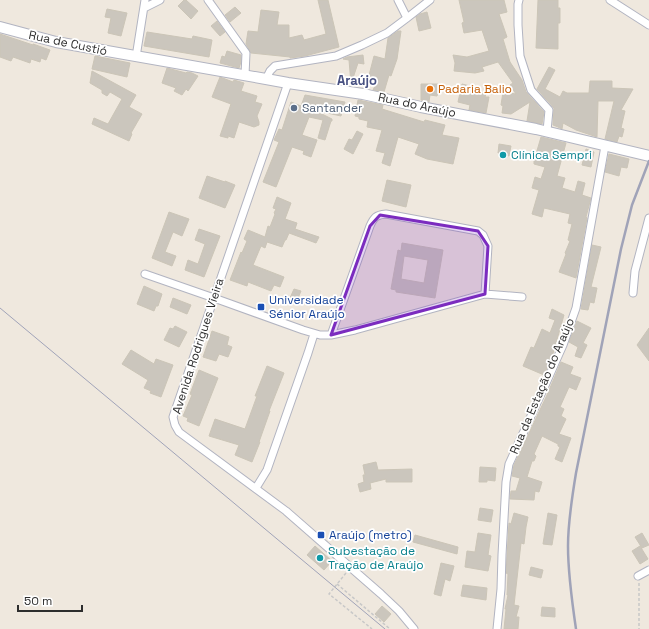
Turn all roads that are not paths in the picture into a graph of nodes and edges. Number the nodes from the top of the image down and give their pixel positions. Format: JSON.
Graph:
{"nodes":[{"id":1,"x":145,"y":0,"type":"edge"},
{"id":2,"x":160,"y":0,"type":"edge"},
{"id":3,"x":208,"y":0,"type":"edge"},
{"id":4,"x":398,"y":0,"type":"edge"},
{"id":5,"x":430,"y":0,"type":"edge"},
{"id":6,"x":519,"y":0,"type":"edge"},
{"id":7,"x":610,"y":0,"type":"edge"},
{"id":8,"x":144,"y":8,"type":"junction"},
{"id":9,"x":407,"y":18,"type":"junction"},
{"id":10,"x":649,"y":25,"type":"edge"},
{"id":11,"x":0,"y":28,"type":"edge"},
{"id":12,"x":136,"y":57,"type":"junction"},
{"id":13,"x":245,"y":75,"type":"junction"},
{"id":14,"x":266,"y":79,"type":"junction"},
{"id":15,"x":288,"y":83,"type":"junction"},
{"id":16,"x":547,"y":131,"type":"junction"},
{"id":17,"x":605,"y":146,"type":"junction"},
{"id":18,"x":649,"y":156,"type":"edge"},
{"id":19,"x":649,"y":218,"type":"edge"},
{"id":20,"x":145,"y":274,"type":"dead end"},
{"id":21,"x":633,"y":293,"type":"dead end"},
{"id":22,"x":485,"y":294,"type":"junction"},
{"id":23,"x":522,"y":297,"type":"dead end"},
{"id":24,"x":214,"y":298,"type":"junction"},
{"id":25,"x":314,"y":334,"type":"junction"},
{"id":26,"x":331,"y":335,"type":"junction"},
{"id":27,"x":256,"y":488,"type":"junction"},
{"id":28,"x":649,"y":570,"type":"edge"},
{"id":29,"x":638,"y":576,"type":"road end"},
{"id":30,"x":414,"y":629,"type":"edge"},
{"id":31,"x":497,"y":629,"type":"edge"}],
"edges":[{"from":1,"to":8,"type":"street"},
{"from":2,"to":8,"type":"street"},
{"from":3,"to":13,"type":"street"},
{"from":4,"to":9,"type":"street"},
{"from":5,"to":9,"type":"street"},
{"from":6,"to":16,"type":"street"},
{"from":7,"to":10,"type":"street"},
{"from":8,"to":12,"type":"street"},
{"from":9,"to":14,"type":"street"},
{"from":11,"to":12,"type":"main road","name":"Rua de Custió"},
{"from":12,"to":13,"type":"main road","name":"Rua do Araújo"},
{"from":13,"to":14,"type":"main road","name":"Rua do Araújo"},
{"from":14,"to":15,"type":"main road","name":"Rua do Araújo"},
{"from":15,"to":16,"type":"main road","name":"Rua do Araújo"},
{"from":15,"to":24,"type":"street","name":"Avenida Rodrigues Vieira"},
{"from":16,"to":17,"type":"main road","name":"Rua do Araújo"},
{"from":17,"to":18,"type":"main road","name":"Rua do Araújo"},
{"from":17,"to":31,"type":"street","name":"Rua da Estação do Araújo"},
{"from":19,"to":21,"type":"street"},
{"from":20,"to":24,"type":"street"},
{"from":22,"to":23,"type":"street"},
{"from":22,"to":26,"type":"street"},
{"from":22,"to":26,"type":"street"},
{"from":24,"to":25,"type":"street"},
{"from":24,"to":27,"type":"street","name":"Avenida Rodrigues Vieira"},
{"from":25,"to":26,"type":"street"},
{"from":25,"to":27,"type":"street"},
{"from":27,"to":30,"type":"street","name":"Avenida Rodrigues Vieira"},
{"from":28,"to":29,"type":"street"}]}
